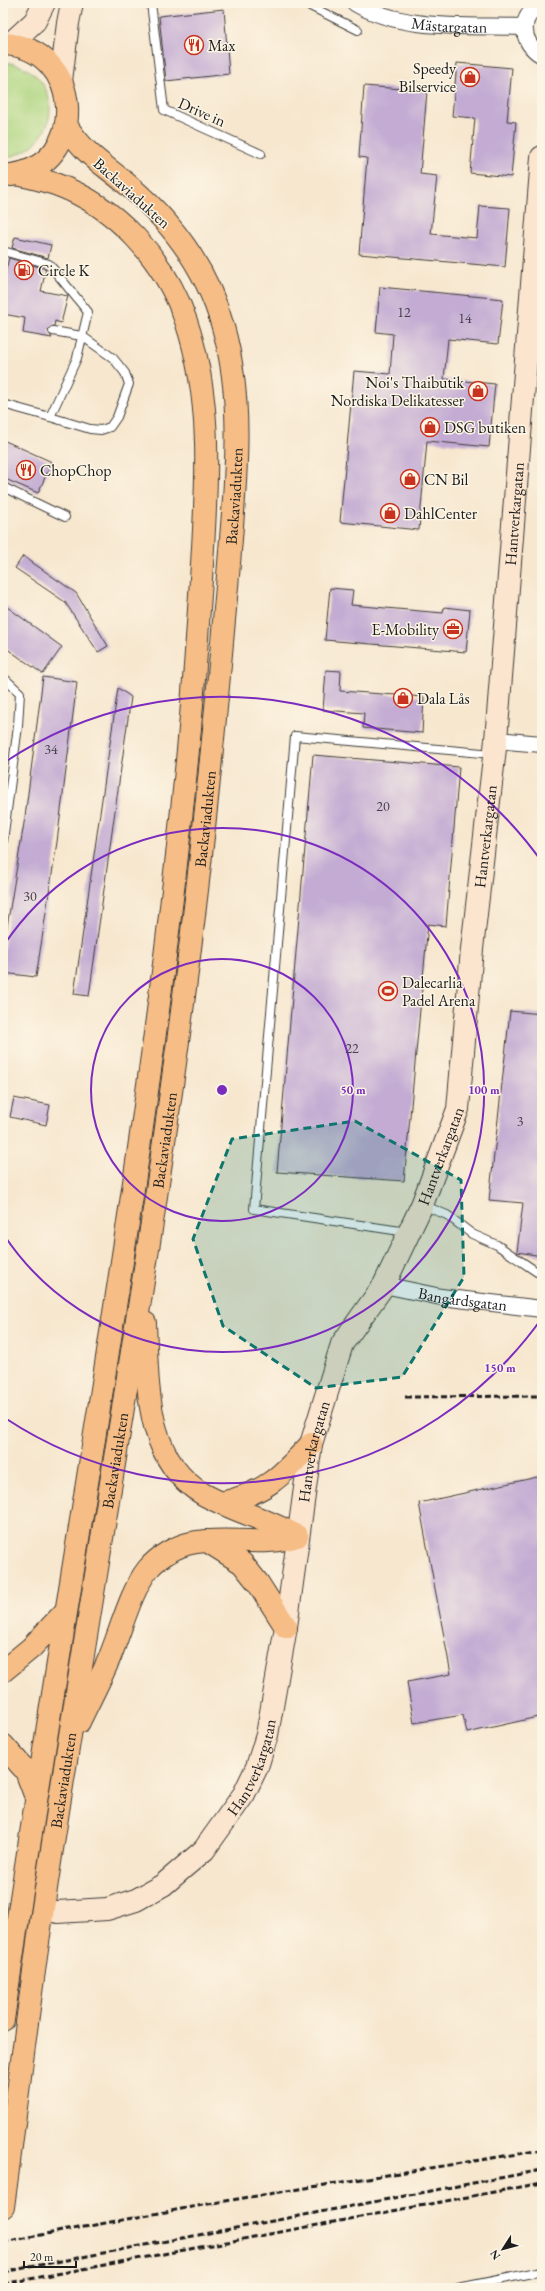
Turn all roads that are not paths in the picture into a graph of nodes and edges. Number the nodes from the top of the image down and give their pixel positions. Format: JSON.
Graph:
{"nodes":[{"id":1,"x":44,"y":3,"type":"edge"},
{"id":2,"x":72,"y":3,"type":"edge"},
{"id":3,"x":151,"y":3,"type":"edge"},
{"id":4,"x":304,"y":3,"type":"edge"},
{"id":5,"x":355,"y":3,"type":"edge"},
{"id":6,"x":542,"y":4,"type":"edge"},
{"id":7,"x":524,"y":27,"type":"junction"},
{"id":8,"x":358,"y":30,"type":"dead end"},
{"id":9,"x":6,"y":44,"type":"edge"},
{"id":10,"x":542,"y":55,"type":"edge"},
{"id":11,"x":62,"y":81,"type":"junction"},
{"id":12,"x":66,"y":125,"type":"junction"},
{"id":13,"x":261,"y":154,"type":"dead end"},
{"id":14,"x":542,"y":157,"type":"edge"},
{"id":15,"x":10,"y":175,"type":"edge"},
{"id":16,"x":3,"y":251,"type":"edge"},
{"id":17,"x":53,"y":331,"type":"dead end"},
{"id":18,"x":82,"y":336,"type":"junction"},
{"id":19,"x":3,"y":404,"type":"edge"},
{"id":20,"x":50,"y":417,"type":"junction"},
{"id":21,"x":3,"y":487,"type":"edge"},
{"id":22,"x":65,"y":517,"type":"dead end"},
{"id":23,"x":3,"y":677,"type":"edge"},
{"id":24,"x":542,"y":744,"type":"edge"},
{"id":25,"x":495,"y":747,"type":"junction"},
{"id":26,"x":6,"y":786,"type":"edge"},
{"id":27,"x":3,"y":841,"type":"edge"},
{"id":28,"x":422,"y":1205,"type":"junction"},
{"id":29,"x":410,"y":1233,"type":"junction"},
{"id":30,"x":542,"y":1267,"type":"edge"},
{"id":31,"x":143,"y":1279,"type":"junction"},
{"id":32,"x":384,"y":1285,"type":"junction"},
{"id":33,"x":542,"y":1309,"type":"edge"},
{"id":34,"x":312,"y":1444,"type":"junction"},
{"id":35,"x":222,"y":1503,"type":"junction"},
{"id":36,"x":297,"y":1536,"type":"junction"},
{"id":37,"x":207,"y":1541,"type":"junction"},
{"id":38,"x":65,"y":1612,"type":"junction"},
{"id":39,"x":286,"y":1627,"type":"junction"},
{"id":40,"x":3,"y":1671,"type":"edge"},
{"id":41,"x":69,"y":1743,"type":"junction"},
{"id":42,"x":3,"y":1745,"type":"edge"},
{"id":43,"x":35,"y":1795,"type":"junction"},
{"id":44,"x":57,"y":1912,"type":"tunnel mouth"},
{"id":45,"x":3,"y":2020,"type":"edge"},
{"id":46,"x":3,"y":2207,"type":"edge"},
{"id":47,"x":542,"y":2272,"type":"edge"},
{"id":48,"x":458,"y":2288,"type":"edge"}],
"edges":[{"from":1,"to":9,"type":"street"},
{"from":2,"to":11,"type":"street"},
{"from":3,"to":13,"type":"lane","name":"Drive in"},
{"from":4,"to":8,"type":"lane"},
{"from":5,"to":7,"type":"street","name":"Mästargatan"},
{"from":6,"to":7,"type":"street"},
{"from":7,"to":10,"type":"street"},
{"from":9,"to":11,"type":"highway"},
{"from":11,"to":12,"type":"highway"},
{"from":12,"to":15,"type":"highway"},
{"from":12,"to":31,"type":"highway","name":"Backaviadukten"},
{"from":14,"to":25,"type":"street","name":"Hantverkargatan"},
{"from":15,"to":38,"type":"highway","name":"Backaviadukten"},
{"from":16,"to":18,"type":"lane"},
{"from":17,"to":18,"type":"lane"},
{"from":18,"to":20,"type":"lane"},
{"from":18,"to":20,"type":"lane"},
{"from":19,"to":20,"type":"lane"},
{"from":21,"to":22,"type":"lane"},
{"from":23,"to":26,"type":"lane"},
{"from":24,"to":25,"type":"street"},
{"from":25,"to":28,"type":"street","name":"Hantverkargatan"},
{"from":25,"to":29,"type":"lane"},
{"from":26,"to":27,"type":"lane"},
{"from":28,"to":29,"type":"street","name":"Hantverkargatan"},
{"from":28,"to":30,"type":"lane"},
{"from":29,"to":32,"type":"street","name":"Hantverkargatan"},
{"from":31,"to":35,"type":"highway"},
{"from":31,"to":41,"type":"highway","name":"Backaviadukten"},
{"from":32,"to":33,"type":"street","name":"Bangårdsgatan"},
{"from":32,"to":34,"type":"street","name":"Hantverkargatan"},
{"from":34,"to":35,"type":"highway"},
{"from":34,"to":36,"type":"street","name":"Hantverkargatan"},
{"from":35,"to":36,"type":"highway"},
{"from":36,"to":37,"type":"highway"},
{"from":36,"to":39,"type":"street","name":"Hantverkargatan"},
{"from":37,"to":39,"type":"highway"},
{"from":37,"to":41,"type":"highway"},
{"from":38,"to":40,"type":"highway"},
{"from":38,"to":43,"type":"highway","name":"Backaviadukten"},
{"from":39,"to":44,"type":"street","name":"Hantverkargatan"},
{"from":41,"to":46,"type":"highway","name":"Backaviadukten"},
{"from":42,"to":43,"type":"highway"},
{"from":43,"to":45,"type":"highway","name":"Backaviadukten"},
{"from":47,"to":48,"type":"lane"}]}
